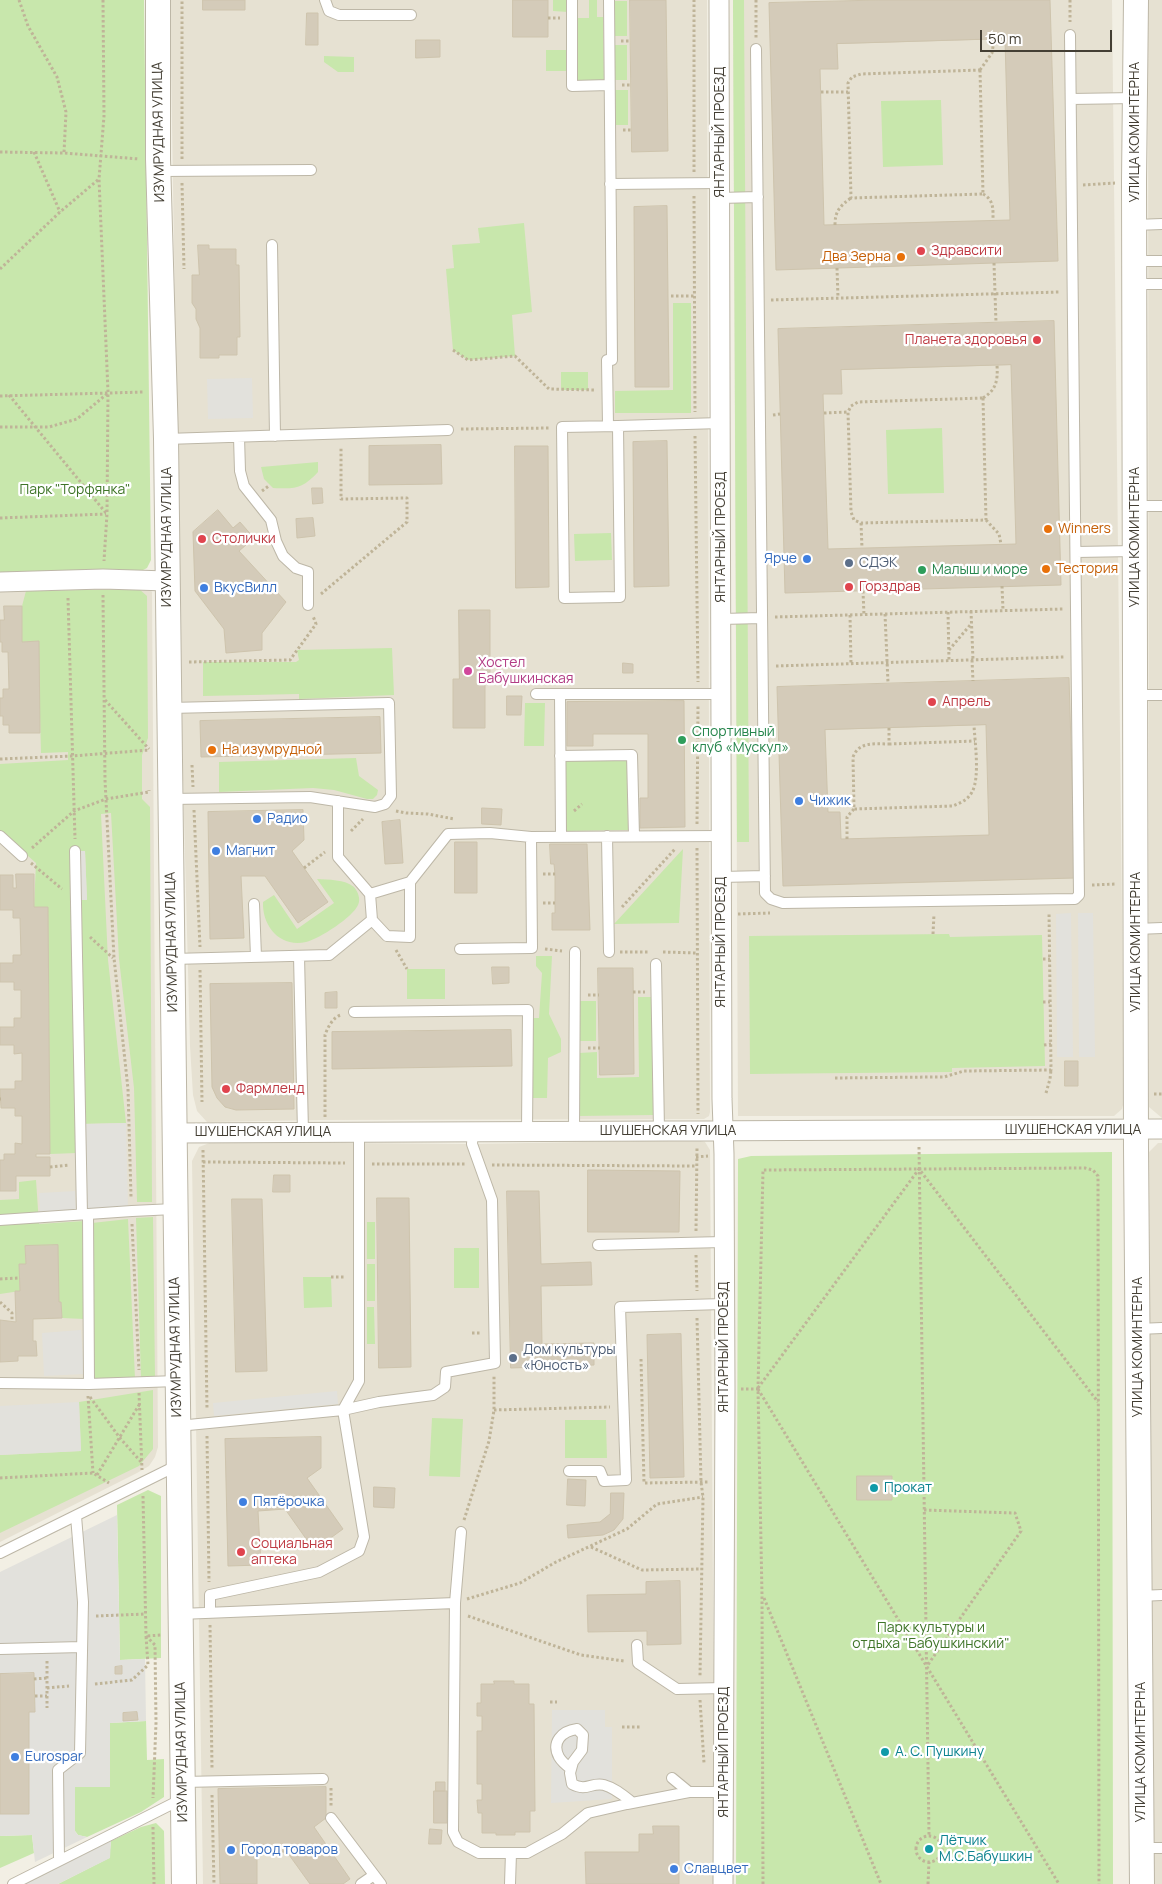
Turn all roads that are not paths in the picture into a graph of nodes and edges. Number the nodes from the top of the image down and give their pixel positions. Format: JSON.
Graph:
{"nodes":[{"id":1,"x":158,"y":0,"type":"edge"},
{"id":2,"x":325,"y":0,"type":"edge"},
{"id":3,"x":572,"y":0,"type":"edge"},
{"id":4,"x":609,"y":0,"type":"edge"},
{"id":5,"x":719,"y":0,"type":"edge"},
{"id":6,"x":1136,"y":0,"type":"edge"},
{"id":7,"x":411,"y":15,"type":"dead end"},
{"id":8,"x":1070,"y":35,"type":"road end"},
{"id":9,"x":756,"y":49,"type":"road end"},
{"id":10,"x":609,"y":85,"type":"junction"},
{"id":11,"x":1136,"y":98,"type":"junction"},
{"id":12,"x":1071,"y":99,"type":"junction"},
{"id":13,"x":159,"y":165,"type":"junction"},
{"id":14,"x":311,"y":170,"type":"dead end"},
{"id":15,"x":610,"y":184,"type":"junction"},
{"id":16,"x":720,"y":190,"type":"junction"},
{"id":17,"x":758,"y":197,"type":"junction"},
{"id":18,"x":1162,"y":224,"type":"edge"},
{"id":19,"x":1135,"y":225,"type":"junction"},
{"id":20,"x":272,"y":245,"type":"dead end"},
{"id":21,"x":1135,"y":260,"type":"junction"},
{"id":22,"x":1162,"y":261,"type":"edge"},
{"id":23,"x":1135,"y":284,"type":"junction"},
{"id":24,"x":1162,"y":284,"type":"edge"},
{"id":25,"x":721,"y":424,"type":"junction"},
{"id":26,"x":613,"y":426,"type":"junction"},
{"id":27,"x":448,"y":430,"type":"road end"},
{"id":28,"x":275,"y":436,"type":"junction"},
{"id":29,"x":239,"y":437,"type":"junction"},
{"id":30,"x":166,"y":438,"type":"junction"},
{"id":31,"x":1135,"y":506,"type":"junction"},
{"id":32,"x":1162,"y":506,"type":"edge"},
{"id":33,"x":1136,"y":551,"type":"junction"},
{"id":34,"x":1076,"y":552,"type":"junction"},
{"id":35,"x":167,"y":580,"type":"junction"},
{"id":36,"x":0,"y":582,"type":"edge"},
{"id":37,"x":308,"y":605,"type":"road end"},
{"id":38,"x":762,"y":618,"type":"junction"},
{"id":39,"x":721,"y":619,"type":"junction"},
{"id":40,"x":536,"y":694,"type":"dead end"},
{"id":41,"x":560,"y":694,"type":"junction"},
{"id":42,"x":721,"y":694,"type":"junction"},
{"id":43,"x":1136,"y":695,"type":"junction"},
{"id":44,"x":1162,"y":695,"type":"edge"},
{"id":45,"x":169,"y":708,"type":"junction"},
{"id":46,"x":560,"y":756,"type":"junction"},
{"id":47,"x":170,"y":800,"type":"junction"},
{"id":48,"x":338,"y":801,"type":"junction"},
{"id":49,"x":0,"y":836,"type":"edge"},
{"id":50,"x":607,"y":836,"type":"junction"},
{"id":51,"x":634,"y":836,"type":"junction"},
{"id":52,"x":721,"y":836,"type":"junction"},
{"id":53,"x":561,"y":837,"type":"junction"},
{"id":54,"x":531,"y":838,"type":"junction"},
{"id":55,"x":75,"y":852,"type":"road end"},
{"id":56,"x":22,"y":856,"type":"road end"},
{"id":57,"x":765,"y":876,"type":"junction"},
{"id":58,"x":721,"y":877,"type":"junction"},
{"id":59,"x":410,"y":882,"type":"junction"},
{"id":60,"x":370,"y":894,"type":"junction"},
{"id":61,"x":254,"y":904,"type":"dead end"},
{"id":62,"x":372,"y":920,"type":"junction"},
{"id":63,"x":1162,"y":928,"type":"edge"},
{"id":64,"x":1136,"y":929,"type":"junction"},
{"id":65,"x":460,"y":949,"type":"dead end"},
{"id":66,"x":575,"y":952,"type":"road end"},
{"id":67,"x":608,"y":952,"type":"road end"},
{"id":68,"x":298,"y":956,"type":"junction"},
{"id":69,"x":256,"y":957,"type":"junction"},
{"id":70,"x":172,"y":959,"type":"junction"},
{"id":71,"x":656,"y":964,"type":"dead end"},
{"id":72,"x":354,"y":1012,"type":"road end"},
{"id":73,"x":1162,"y":1129,"type":"edge"},
{"id":74,"x":660,"y":1130,"type":"junction"},
{"id":75,"x":722,"y":1130,"type":"junction"},
{"id":76,"x":1136,"y":1130,"type":"junction"},
{"id":77,"x":473,"y":1131,"type":"junction"},
{"id":78,"x":527,"y":1131,"type":"junction"},
{"id":79,"x":574,"y":1131,"type":"junction"},
{"id":80,"x":303,"y":1132,"type":"junction"},
{"id":81,"x":359,"y":1132,"type":"junction"},
{"id":82,"x":174,"y":1133,"type":"junction"},
{"id":83,"x":174,"y":1210,"type":"junction"},
{"id":84,"x":85,"y":1214,"type":"junction"},
{"id":85,"x":0,"y":1220,"type":"edge"},
{"id":86,"x":724,"y":1242,"type":"junction"},
{"id":87,"x":598,"y":1245,"type":"dead end"},
{"id":88,"x":723,"y":1304,"type":"junction"},
{"id":89,"x":1162,"y":1328,"type":"edge"},
{"id":90,"x":1138,"y":1329,"type":"junction"},
{"id":91,"x":178,"y":1382,"type":"junction"},
{"id":92,"x":0,"y":1383,"type":"edge"},
{"id":93,"x":89,"y":1384,"type":"junction"},
{"id":94,"x":343,"y":1410,"type":"junction"},
{"id":95,"x":177,"y":1426,"type":"junction"},
{"id":96,"x":178,"y":1465,"type":"junction"},
{"id":97,"x":570,"y":1471,"type":"dead end"},
{"id":98,"x":76,"y":1516,"type":"junction"},
{"id":99,"x":460,"y":1532,"type":"road end"},
{"id":100,"x":0,"y":1553,"type":"edge"},
{"id":101,"x":1151,"y":1595,"type":"edge"},
{"id":102,"x":455,"y":1607,"type":"junction"},
{"id":103,"x":210,"y":1612,"type":"junction"},
{"id":104,"x":179,"y":1614,"type":"junction"},
{"id":105,"x":637,"y":1645,"type":"dead end"},
{"id":106,"x":82,"y":1647,"type":"junction"},
{"id":107,"x":0,"y":1649,"type":"edge"},
{"id":108,"x":724,"y":1688,"type":"junction"},
{"id":109,"x":571,"y":1769,"type":"dead end"},
{"id":110,"x":672,"y":1778,"type":"dead end"},
{"id":111,"x":323,"y":1779,"type":"road end"},
{"id":112,"x":183,"y":1790,"type":"junction"},
{"id":113,"x":689,"y":1792,"type":"junction"},
{"id":114,"x":714,"y":1792,"type":"junction"},
{"id":115,"x":633,"y":1803,"type":"junction"},
{"id":116,"x":331,"y":1818,"type":"road end"},
{"id":117,"x":1152,"y":1848,"type":"edge"},
{"id":118,"x":511,"y":1853,"type":"junction"},
{"id":119,"x":59,"y":1860,"type":"junction"},
{"id":120,"x":374,"y":1875,"type":"junction"},
{"id":121,"x":13,"y":1884,"type":"edge"},
{"id":122,"x":184,"y":1884,"type":"edge"},
{"id":123,"x":361,"y":1884,"type":"edge"},
{"id":124,"x":381,"y":1884,"type":"edge"},
{"id":125,"x":510,"y":1884,"type":"edge"},
{"id":126,"x":723,"y":1884,"type":"edge"},
{"id":127,"x":1142,"y":1884,"type":"edge"}],
"edges":[{"from":1,"to":13,"type":"street","name":"ИЗУМРУДНАЯ УЛИЦА"},
{"from":2,"to":7,"type":"lane"},
{"from":3,"to":10,"type":"lane"},
{"from":4,"to":10,"type":"lane"},
{"from":5,"to":16,"type":"street","name":"ЯНТАРНЫЙ ПРОЕЗД"},
{"from":6,"to":11,"type":"street","name":"УЛИЦА КОМИНТЕРНА"},
{"from":8,"to":12,"type":"lane"},
{"from":9,"to":17,"type":"lane"},
{"from":10,"to":15,"type":"lane"},
{"from":11,"to":12,"type":"lane"},
{"from":11,"to":19,"type":"street","name":"УЛИЦА КОМИНТЕРНА"},
{"from":12,"to":34,"type":"lane"},
{"from":13,"to":14,"type":"lane"},
{"from":13,"to":30,"type":"street","name":"ИЗУМРУДНАЯ УЛИЦА"},
{"from":15,"to":16,"type":"lane"},
{"from":15,"to":26,"type":"lane"},
{"from":16,"to":17,"type":"lane"},
{"from":16,"to":25,"type":"street","name":"ЯНТАРНЫЙ ПРОЕЗД"},
{"from":17,"to":38,"type":"lane"},
{"from":18,"to":19,"type":"lane"},
{"from":19,"to":21,"type":"street","name":"УЛИЦА КОМИНТЕРНА"},
{"from":20,"to":28,"type":"lane"},
{"from":21,"to":22,"type":"lane"},
{"from":21,"to":23,"type":"street","name":"УЛИЦА КОМИНТЕРНА"},
{"from":23,"to":24,"type":"lane"},
{"from":23,"to":31,"type":"street","name":"УЛИЦА КОМИНТЕРНА"},
{"from":25,"to":26,"type":"lane"},
{"from":25,"to":39,"type":"street","name":"ЯНТАРНЫЙ ПРОЕЗД"},
{"from":26,"to":26,"type":"lane"},
{"from":27,"to":28,"type":"lane"},
{"from":28,"to":29,"type":"lane"},
{"from":29,"to":30,"type":"lane"},
{"from":29,"to":37,"type":"lane"},
{"from":30,"to":35,"type":"street","name":"ИЗУМРУДНАЯ УЛИЦА"},
{"from":31,"to":32,"type":"lane"},
{"from":31,"to":33,"type":"street","name":"УЛИЦА КОМИНТЕРНА"},
{"from":33,"to":34,"type":"lane"},
{"from":33,"to":43,"type":"street","name":"УЛИЦА КОМИНТЕРНА"},
{"from":34,"to":57,"type":"lane"},
{"from":35,"to":36,"type":"street"},
{"from":35,"to":45,"type":"street","name":"ИЗУМРУДНАЯ УЛИЦА"},
{"from":38,"to":39,"type":"lane"},
{"from":38,"to":57,"type":"lane"},
{"from":39,"to":42,"type":"street","name":"ЯНТАРНЫЙ ПРОЕЗД"},
{"from":40,"to":41,"type":"lane"},
{"from":41,"to":42,"type":"lane"},
{"from":41,"to":46,"type":"lane"},
{"from":42,"to":52,"type":"street","name":"ЯНТАРНЫЙ ПРОЕЗД"},
{"from":43,"to":44,"type":"lane"},
{"from":43,"to":64,"type":"street","name":"УЛИЦА КОМИНТЕРНА"},
{"from":45,"to":47,"type":"street","name":"ИЗУМРУДНАЯ УЛИЦА"},
{"from":45,"to":48,"type":"lane"},
{"from":46,"to":51,"type":"lane"},
{"from":46,"to":53,"type":"lane"},
{"from":47,"to":48,"type":"lane"},
{"from":47,"to":70,"type":"street","name":"ИЗУМРУДНАЯ УЛИЦА"},
{"from":48,"to":60,"type":"lane"},
{"from":49,"to":56,"type":"lane"},
{"from":50,"to":51,"type":"lane"},
{"from":50,"to":53,"type":"lane"},
{"from":50,"to":67,"type":"lane"},
{"from":51,"to":52,"type":"lane"},
{"from":52,"to":58,"type":"street","name":"ЯНТАРНЫЙ ПРОЕЗД"},
{"from":53,"to":54,"type":"lane"},
{"from":54,"to":59,"type":"lane"},
{"from":54,"to":65,"type":"lane"},
{"from":55,"to":84,"type":"lane"},
{"from":57,"to":58,"type":"lane"},
{"from":58,"to":75,"type":"street","name":"ЯНТАРНЫЙ ПРОЕЗД"},
{"from":59,"to":60,"type":"lane"},
{"from":59,"to":62,"type":"lane"},
{"from":60,"to":62,"type":"lane"},
{"from":61,"to":69,"type":"lane"},
{"from":62,"to":68,"type":"lane"},
{"from":63,"to":64,"type":"lane"},
{"from":64,"to":76,"type":"street","name":"УЛИЦА КОМИНТЕРНА"},
{"from":66,"to":79,"type":"lane"},
{"from":68,"to":69,"type":"lane"},
{"from":68,"to":80,"type":"lane"},
{"from":69,"to":70,"type":"lane"},
{"from":70,"to":82,"type":"street","name":"ИЗУМРУДНАЯ УЛИЦА"},
{"from":71,"to":74,"type":"lane"},
{"from":72,"to":78,"type":"lane"},
{"from":73,"to":76,"type":"street","name":"ШУШЕНСКАЯ УЛИЦА"},
{"from":74,"to":75,"type":"street","name":"ШУШЕНСКАЯ УЛИЦА"},
{"from":74,"to":79,"type":"street","name":"ШУШЕНСКАЯ УЛИЦА"},
{"from":75,"to":76,"type":"street","name":"ШУШЕНСКАЯ УЛИЦА"},
{"from":75,"to":86,"type":"street","name":"ЯНТАРНЫЙ ПРОЕЗД"},
{"from":76,"to":90,"type":"street","name":"УЛИЦА КОМИНТЕРНА"},
{"from":77,"to":78,"type":"street","name":"ШУШЕНСКАЯ УЛИЦА"},
{"from":77,"to":81,"type":"street","name":"ШУШЕНСКАЯ УЛИЦА"},
{"from":77,"to":94,"type":"lane"},
{"from":78,"to":79,"type":"street","name":"ШУШЕНСКАЯ УЛИЦА"},
{"from":80,"to":81,"type":"street","name":"ШУШЕНСКАЯ УЛИЦА"},
{"from":80,"to":82,"type":"street","name":"ШУШЕНСКАЯ УЛИЦА"},
{"from":81,"to":94,"type":"lane"},
{"from":82,"to":83,"type":"street","name":"ИЗУМРУДНАЯ УЛИЦА"},
{"from":83,"to":84,"type":"lane"},
{"from":83,"to":91,"type":"street","name":"ИЗУМРУДНАЯ УЛИЦА"},
{"from":84,"to":85,"type":"lane"},
{"from":84,"to":93,"type":"lane"},
{"from":86,"to":87,"type":"lane"},
{"from":86,"to":88,"type":"street","name":"ЯНТАРНЫЙ ПРОЕЗД"},
{"from":88,"to":97,"type":"lane"},
{"from":88,"to":108,"type":"street","name":"ЯНТАРНЫЙ ПРОЕЗД"},
{"from":89,"to":90,"type":"lane"},
{"from":90,"to":101,"type":"street","name":"УЛИЦА КОМИНТЕРНА"},
{"from":91,"to":93,"type":"lane"},
{"from":91,"to":95,"type":"street","name":"ИЗУМРУДНАЯ УЛИЦА"},
{"from":92,"to":93,"type":"lane"},
{"from":94,"to":95,"type":"lane"},
{"from":94,"to":103,"type":"lane"},
{"from":95,"to":96,"type":"street","name":"ИЗУМРУДНАЯ УЛИЦА"},
{"from":96,"to":98,"type":"lane"},
{"from":96,"to":104,"type":"street","name":"ИЗУМРУДНАЯ УЛИЦА"},
{"from":98,"to":100,"type":"lane"},
{"from":98,"to":106,"type":"lane"},
{"from":99,"to":102,"type":"lane"},
{"from":101,"to":117,"type":"street","name":"УЛИЦА КОМИНТЕРНА"},
{"from":102,"to":103,"type":"lane"},
{"from":102,"to":118,"type":"lane"},
{"from":103,"to":104,"type":"lane"},
{"from":104,"to":112,"type":"street","name":"ИЗУМРУДНАЯ УЛИЦА"},
{"from":105,"to":108,"type":"lane"},
{"from":106,"to":107,"type":"lane"},
{"from":106,"to":119,"type":"lane"},
{"from":108,"to":114,"type":"street","name":"ЯНТАРНЫЙ ПРОЕЗД"},
{"from":109,"to":115,"type":"lane"},
{"from":110,"to":113,"type":"lane"},
{"from":111,"to":112,"type":"lane"},
{"from":112,"to":119,"type":"lane"},
{"from":112,"to":122,"type":"street","name":"ИЗУМРУДНАЯ УЛИЦА"},
{"from":113,"to":114,"type":"lane"},
{"from":113,"to":115,"type":"lane"},
{"from":114,"to":126,"type":"street","name":"ЯНТАРНЫЙ ПРОЕЗД"},
{"from":115,"to":118,"type":"lane"},
{"from":116,"to":120,"type":"lane"},
{"from":117,"to":127,"type":"street","name":"УЛИЦА КОМИНТЕРНА"},
{"from":118,"to":125,"type":"lane"},
{"from":119,"to":121,"type":"lane"},
{"from":120,"to":123,"type":"lane"},
{"from":120,"to":124,"type":"lane"}]}
